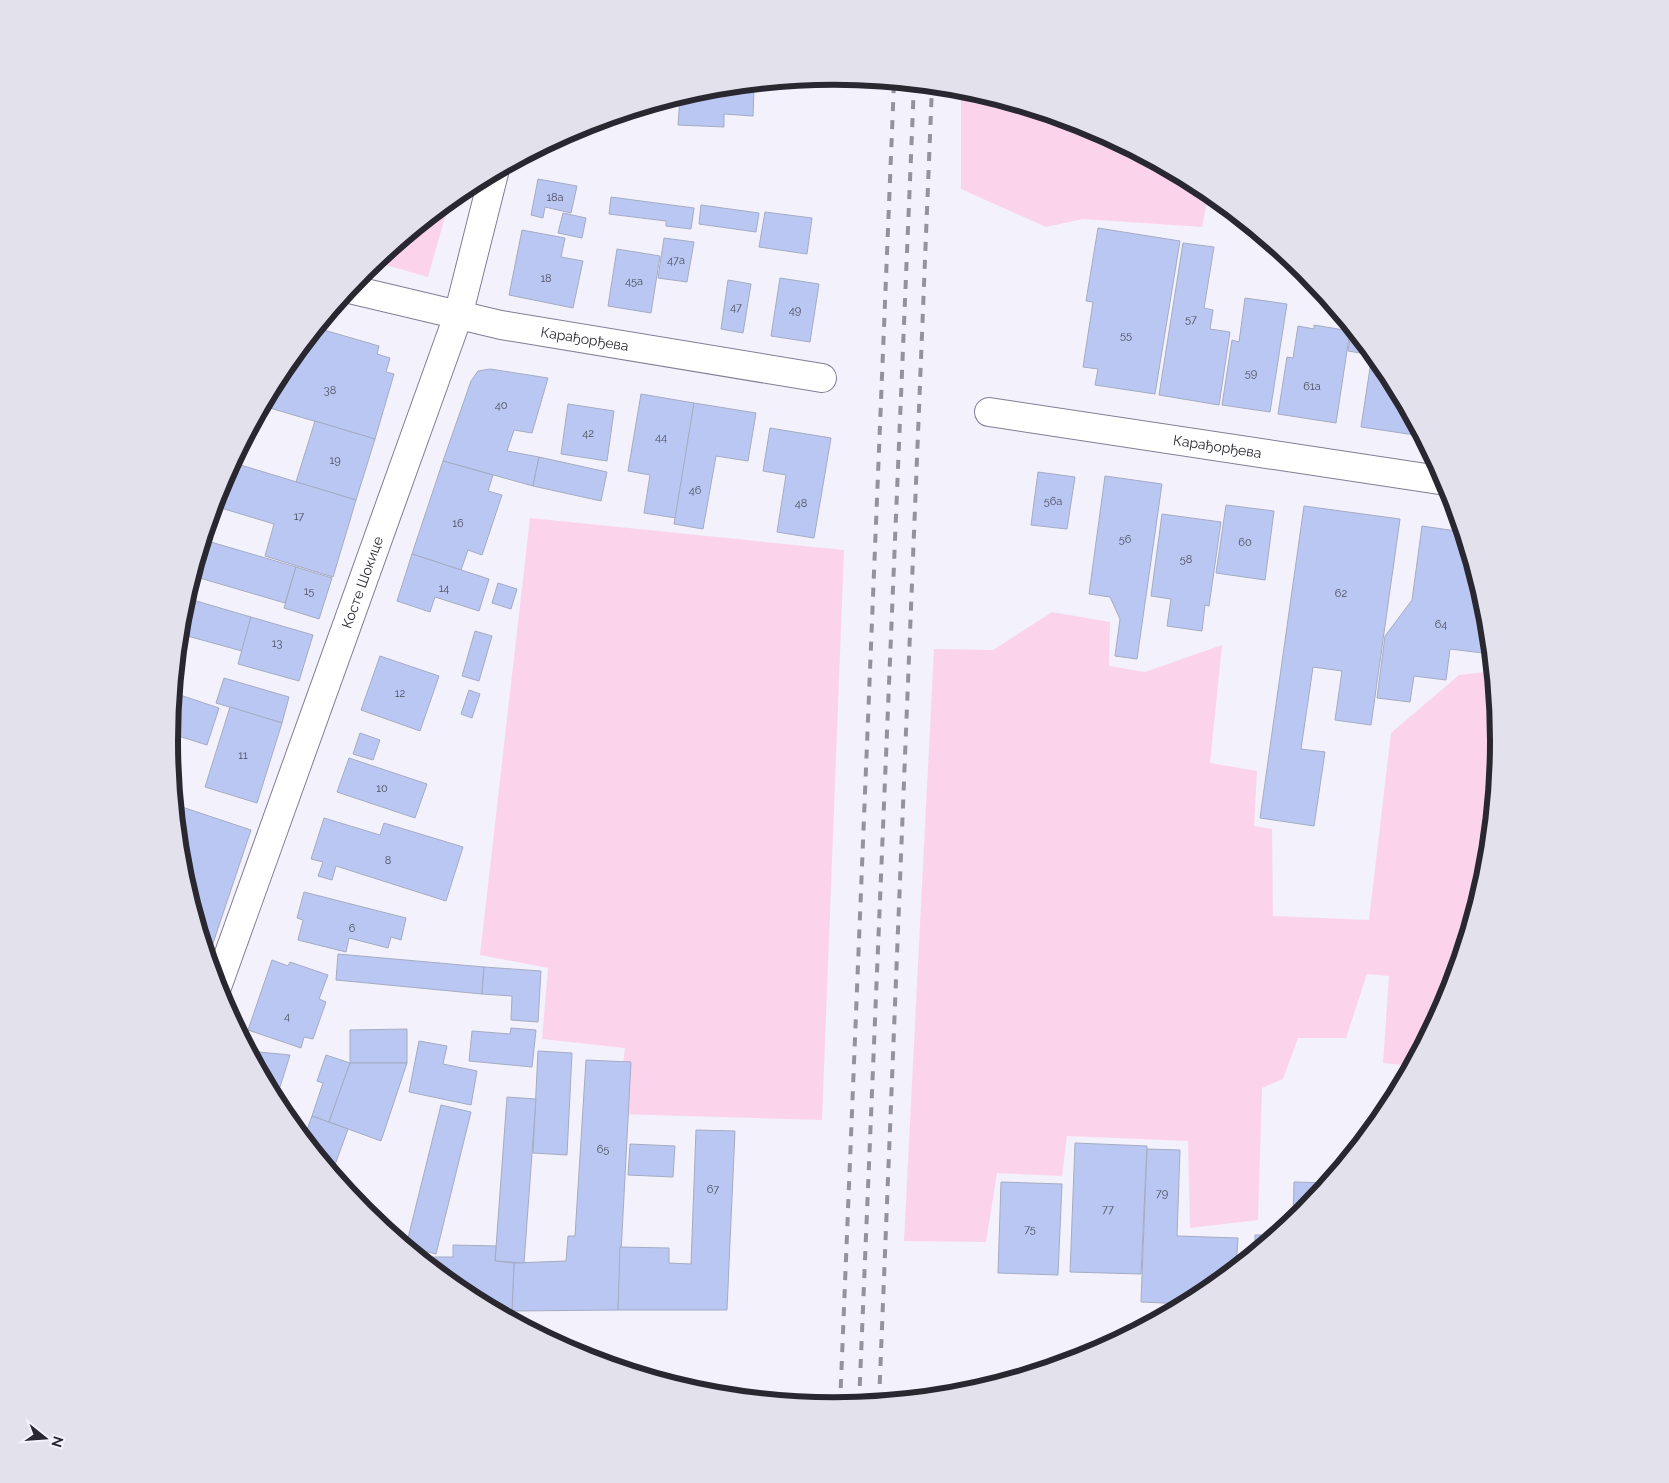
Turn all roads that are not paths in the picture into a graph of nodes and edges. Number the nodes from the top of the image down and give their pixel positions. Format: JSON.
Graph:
{"nodes":[{"id":1,"x":492,"y":182,"type":"edge"},
{"id":2,"x":357,"y":291,"type":"edge"},
{"id":3,"x":458,"y":316,"type":"junction"},
{"id":4,"x":822,"y":378,"type":"dead end"},
{"id":5,"x":989,"y":412,"type":"dead end"},
{"id":6,"x":1436,"y":480,"type":"edge"},
{"id":7,"x":221,"y":975,"type":"edge"}],
"edges":[{"from":1,"to":3,"type":"street","name":"Косте Шокице"},
{"from":2,"to":3,"type":"street","name":"Карађорђева"},
{"from":3,"to":4,"type":"street","name":"Карађорђева"},
{"from":3,"to":7,"type":"street","name":"Косте Шокице"},
{"from":5,"to":6,"type":"street","name":"Карађорђева"}]}
